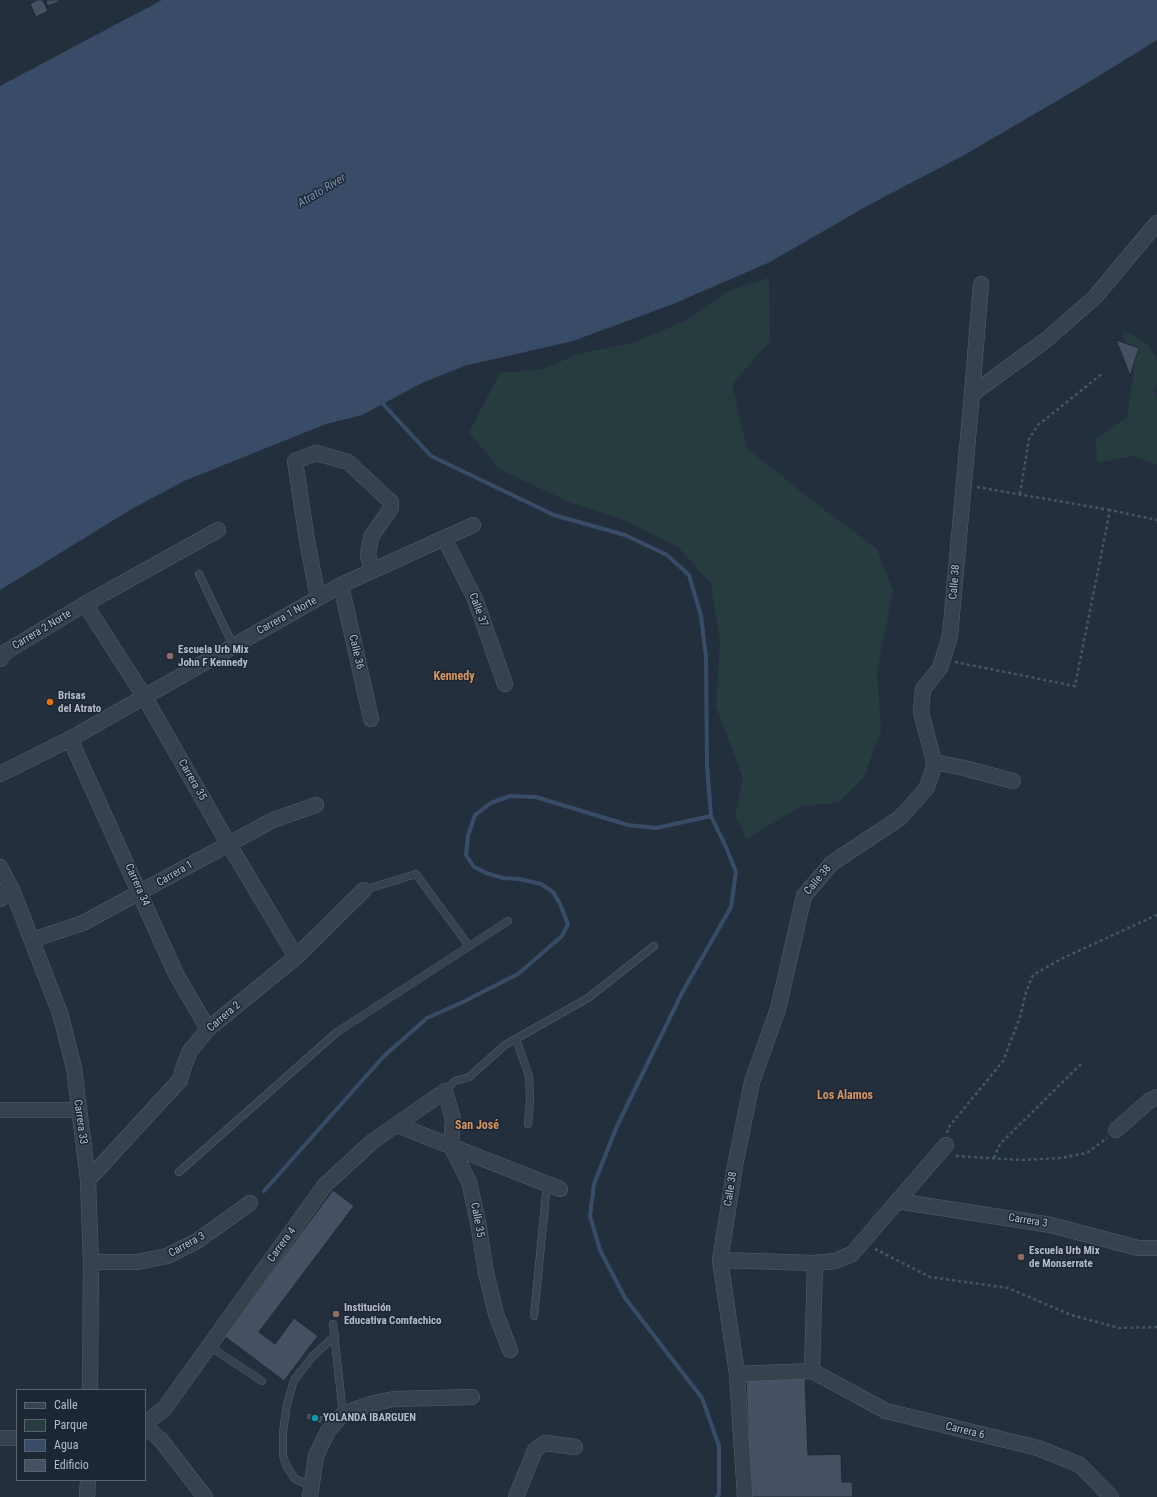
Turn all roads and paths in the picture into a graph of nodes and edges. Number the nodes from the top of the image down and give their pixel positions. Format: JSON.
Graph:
{"nodes":[{"id":1,"x":1157,"y":222,"type":"edge"},
{"id":2,"x":981,"y":284,"type":"dead end"},
{"id":3,"x":1103,"y":373,"type":"dead end"},
{"id":4,"x":972,"y":394,"type":"junction"},
{"id":5,"x":964,"y":485,"type":"junction"},
{"id":6,"x":1020,"y":494,"type":"junction"},
{"id":7,"x":1110,"y":510,"type":"junction"},
{"id":8,"x":1157,"y":520,"type":"edge"},
{"id":9,"x":473,"y":525,"type":"dead end"},
{"id":10,"x":218,"y":530,"type":"dead end"},
{"id":11,"x":444,"y":538,"type":"junction"},
{"id":12,"x":372,"y":571,"type":"junction"},
{"id":13,"x":199,"y":574,"type":"dead end"},
{"id":14,"x":341,"y":585,"type":"junction"},
{"id":15,"x":318,"y":598,"type":"junction"},
{"id":16,"x":85,"y":604,"type":"junction"},
{"id":17,"x":233,"y":645,"type":"junction"},
{"id":18,"x":0,"y":658,"type":"edge"},
{"id":19,"x":942,"y":660,"type":"junction"},
{"id":20,"x":505,"y":684,"type":"dead end"},
{"id":21,"x":144,"y":696,"type":"junction"},
{"id":22,"x":371,"y":718,"type":"dead end"},
{"id":23,"x":70,"y":739,"type":"junction"},
{"id":24,"x":934,"y":762,"type":"junction"},
{"id":25,"x":0,"y":774,"type":"edge"},
{"id":26,"x":1013,"y":781,"type":"dead end"},
{"id":27,"x":316,"y":805,"type":"dead end"},
{"id":28,"x":228,"y":843,"type":"junction"},
{"id":29,"x":0,"y":867,"type":"edge"},
{"id":30,"x":364,"y":890,"type":"joint"},
{"id":31,"x":140,"y":893,"type":"junction"},
{"id":32,"x":7,"y":895,"type":"edge"},
{"id":33,"x":1157,"y":915,"type":"edge"},
{"id":34,"x":508,"y":921,"type":"dead end"},
{"id":35,"x":32,"y":940,"type":"junction"},
{"id":36,"x":469,"y":946,"type":"junction"},
{"id":37,"x":654,"y":946,"type":"dead end"},
{"id":38,"x":296,"y":957,"type":"junction"},
{"id":39,"x":208,"y":1029,"type":"junction"},
{"id":40,"x":516,"y":1039,"type":"junction"},
{"id":41,"x":1083,"y":1062,"type":"dead end"},
{"id":42,"x":445,"y":1091,"type":"junction"},
{"id":43,"x":1157,"y":1097,"type":"edge"},
{"id":44,"x":0,"y":1110,"type":"edge"},
{"id":45,"x":79,"y":1110,"type":"junction"},
{"id":46,"x":528,"y":1124,"type":"dead end"},
{"id":47,"x":397,"y":1125,"type":"junction"},
{"id":48,"x":1116,"y":1130,"type":"joint"},
{"id":49,"x":946,"y":1145,"type":"junction"},
{"id":50,"x":451,"y":1146,"type":"junction"},
{"id":51,"x":994,"y":1158,"type":"junction"},
{"id":52,"x":179,"y":1172,"type":"dead end"},
{"id":53,"x":88,"y":1180,"type":"junction"},
{"id":54,"x":554,"y":1187,"type":"joint"},
{"id":55,"x":897,"y":1201,"type":"junction"},
{"id":56,"x":250,"y":1203,"type":"dead end"},
{"id":57,"x":862,"y":1243,"type":"junction"},
{"id":58,"x":1157,"y":1248,"type":"edge"},
{"id":59,"x":720,"y":1260,"type":"junction"},
{"id":60,"x":91,"y":1262,"type":"junction"},
{"id":61,"x":815,"y":1262,"type":"junction"},
{"id":62,"x":534,"y":1316,"type":"dead end"},
{"id":63,"x":333,"y":1324,"type":"dead end"},
{"id":64,"x":1157,"y":1327,"type":"edge"},
{"id":65,"x":335,"y":1336,"type":"junction"},
{"id":66,"x":209,"y":1346,"type":"junction"},
{"id":67,"x":510,"y":1350,"type":"dead end"},
{"id":68,"x":812,"y":1371,"type":"junction"},
{"id":69,"x":737,"y":1374,"type":"junction"},
{"id":70,"x":262,"y":1381,"type":"dead end"},
{"id":71,"x":90,"y":1389,"type":"edge"},
{"id":72,"x":472,"y":1397,"type":"dead end"},
{"id":73,"x":343,"y":1414,"type":"junction"},
{"id":74,"x":146,"y":1424,"type":"edge"},
{"id":75,"x":146,"y":1426,"type":"edge"},
{"id":76,"x":0,"y":1438,"type":"edge"},
{"id":77,"x":16,"y":1438,"type":"edge"},
{"id":78,"x":575,"y":1447,"type":"dead end"},
{"id":79,"x":88,"y":1481,"type":"edge"},
{"id":80,"x":310,"y":1492,"type":"edge"},
{"id":81,"x":88,"y":1497,"type":"edge"},
{"id":82,"x":204,"y":1497,"type":"edge"},
{"id":83,"x":516,"y":1497,"type":"edge"},
{"id":84,"x":745,"y":1497,"type":"edge"},
{"id":85,"x":1111,"y":1497,"type":"edge"}],
"edges":[{"from":1,"to":4,"type":"street"},
{"from":2,"to":4,"type":"street","name":"Calle 38"},
{"from":3,"to":6,"type":"path"},
{"from":4,"to":5,"type":"street","name":"Calle 38"},
{"from":5,"to":6,"type":"path"},
{"from":5,"to":19,"type":"street","name":"Calle 38"},
{"from":6,"to":7,"type":"path"},
{"from":7,"to":8,"type":"path"},
{"from":7,"to":19,"type":"path"},
{"from":9,"to":11,"type":"street","name":"Carrera 1 Norte"},
{"from":10,"to":16,"type":"street","name":"Carrera 2 Norte"},
{"from":11,"to":12,"type":"street","name":"Carrera 1 Norte"},
{"from":11,"to":20,"type":"street","name":"Calle 37"},
{"from":12,"to":14,"type":"street","name":"Carrera 1 Norte"},
{"from":12,"to":15,"type":"street"},
{"from":13,"to":17,"type":"lane"},
{"from":14,"to":15,"type":"street","name":"Carrera 1 Norte"},
{"from":14,"to":22,"type":"street","name":"Calle 36"},
{"from":15,"to":17,"type":"street","name":"Carrera 1 Norte"},
{"from":16,"to":18,"type":"street","name":"Carrera 2 Norte"},
{"from":16,"to":21,"type":"street","name":"Carrera 35"},
{"from":17,"to":21,"type":"street","name":"Carrera 1 Norte"},
{"from":19,"to":24,"type":"street","name":"Calle 38"},
{"from":21,"to":23,"type":"street","name":"Carrera 1 Norte"},
{"from":21,"to":28,"type":"street","name":"Carrera 35"},
{"from":23,"to":25,"type":"street","name":"Carrera 1 Norte"},
{"from":23,"to":31,"type":"street","name":"Carrera 34"},
{"from":24,"to":26,"type":"street"},
{"from":24,"to":59,"type":"street","name":"Calle 38"},
{"from":27,"to":28,"type":"street","name":"Carrera 1"},
{"from":28,"to":31,"type":"street","name":"Carrera 1"},
{"from":28,"to":38,"type":"street","name":"Carrera 35"},
{"from":29,"to":32,"type":"street","name":"Carrera 33"},
{"from":30,"to":36,"type":"lane"},
{"from":30,"to":38,"type":"street","name":"Carrera 2"},
{"from":31,"to":35,"type":"street","name":"Carrera 1"},
{"from":31,"to":39,"type":"street","name":"Carrera 34"},
{"from":32,"to":35,"type":"street","name":"Carrera 33"},
{"from":33,"to":49,"type":"path"},
{"from":34,"to":36,"type":"lane"},
{"from":35,"to":45,"type":"street","name":"Carrera 33"},
{"from":36,"to":52,"type":"lane"},
{"from":37,"to":40,"type":"lane"},
{"from":38,"to":39,"type":"street","name":"Carrera 2"},
{"from":39,"to":53,"type":"street","name":"Carrera 2"},
{"from":40,"to":42,"type":"lane"},
{"from":40,"to":46,"type":"lane"},
{"from":41,"to":51,"type":"path"},
{"from":42,"to":47,"type":"street","name":"Carrera 4"},
{"from":42,"to":50,"type":"street"},
{"from":43,"to":48,"type":"street"},
{"from":44,"to":45,"type":"street"},
{"from":45,"to":53,"type":"street","name":"Carrera 33"},
{"from":47,"to":50,"type":"street"},
{"from":47,"to":66,"type":"street","name":"Carrera 4"},
{"from":48,"to":51,"type":"path"},
{"from":49,"to":51,"type":"path"},
{"from":49,"to":55,"type":"street"},
{"from":50,"to":54,"type":"street"},
{"from":50,"to":67,"type":"street","name":"Calle 35"},
{"from":53,"to":60,"type":"street","name":"Carrera 33"},
{"from":54,"to":62,"type":"lane"},
{"from":55,"to":57,"type":"street"},
{"from":55,"to":58,"type":"street","name":"Carrera 3"},
{"from":56,"to":60,"type":"street","name":"Carrera 3"},
{"from":57,"to":61,"type":"street"},
{"from":57,"to":64,"type":"path"},
{"from":59,"to":61,"type":"street"},
{"from":59,"to":69,"type":"street","name":"Calle 38"},
{"from":60,"to":71,"type":"street","name":"Carrera 33"},
{"from":61,"to":68,"type":"street"},
{"from":63,"to":65,"type":"lane"},
{"from":65,"to":73,"type":"lane"},
{"from":65,"to":80,"type":"lane"},
{"from":66,"to":70,"type":"lane"},
{"from":66,"to":74,"type":"street","name":"Carrera 4"},
{"from":68,"to":69,"type":"street"},
{"from":68,"to":85,"type":"street","name":"Carrera 6"},
{"from":69,"to":84,"type":"street","name":"Calle 38"},
{"from":72,"to":73,"type":"street"},
{"from":73,"to":80,"type":"street"},
{"from":75,"to":82,"type":"street"},
{"from":76,"to":77,"type":"street"},
{"from":78,"to":83,"type":"street"},
{"from":79,"to":81,"type":"street"}]}
